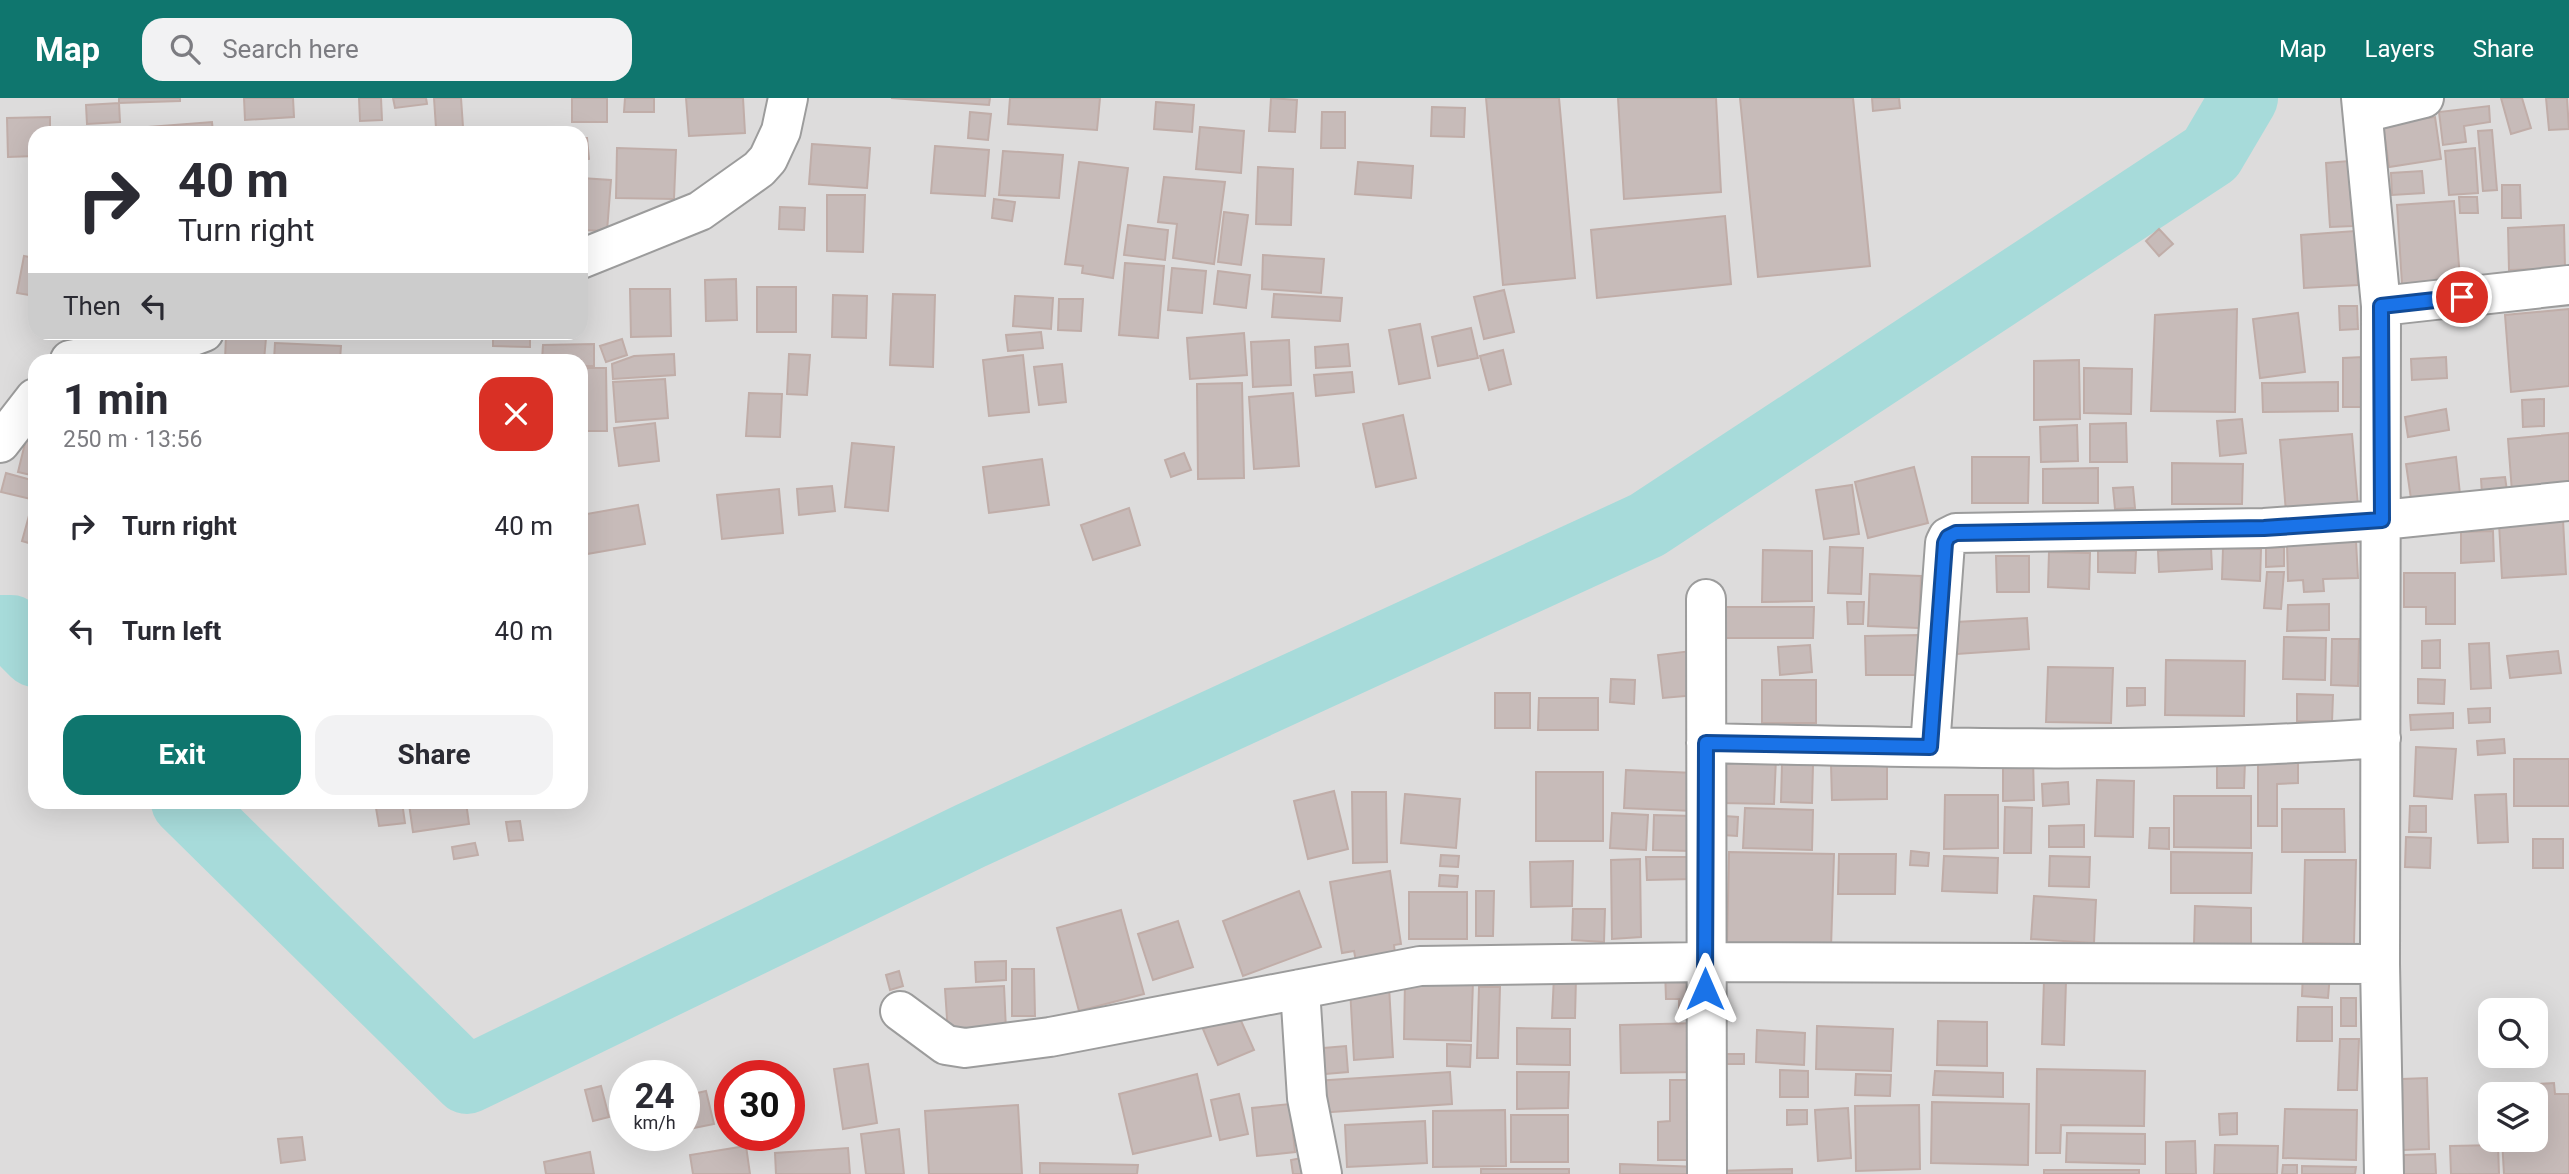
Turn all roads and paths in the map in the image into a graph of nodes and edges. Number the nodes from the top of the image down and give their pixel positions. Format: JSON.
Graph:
{"nodes":[{"id":1,"x":788,"y":98,"type":"edge"},
{"id":2,"x":2424,"y":98,"type":"edge"},
{"id":3,"x":2362,"y":105,"type":"edge"},
{"id":4,"x":588,"y":256,"type":"edge"},
{"id":5,"x":2569,"y":285,"type":"edge"},
{"id":6,"x":2381,"y":306,"type":"junction"},
{"id":7,"x":177,"y":340,"type":"edge"},
{"id":8,"x":102,"y":354,"type":"edge"},
{"id":9,"x":28,"y":407,"type":"edge"},
{"id":10,"x":0,"y":443,"type":"edge"},
{"id":11,"x":2569,"y":501,"type":"edge"},
{"id":12,"x":2382,"y":520,"type":"junction"},
{"id":13,"x":1706,"y":599,"type":"dead end"},
{"id":14,"x":2381,"y":738,"type":"junction"},
{"id":15,"x":1706,"y":743,"type":"junction"},
{"id":16,"x":1930,"y":747,"type":"junction"},
{"id":17,"x":1705,"y":962,"type":"junction"},
{"id":18,"x":2380,"y":964,"type":"junction"},
{"id":19,"x":1300,"y":989,"type":"junction"},
{"id":20,"x":900,"y":1011,"type":"dead end"},
{"id":21,"x":1322,"y":1174,"type":"edge"},
{"id":22,"x":1707,"y":1174,"type":"edge"},
{"id":23,"x":2384,"y":1174,"type":"edge"}],
"edges":[{"from":1,"to":4,"type":"street"},
{"from":2,"to":3,"type":"street"},
{"from":3,"to":6,"type":"street"},
{"from":5,"to":6,"type":"street"},
{"from":6,"to":12,"type":"street"},
{"from":7,"to":8,"type":"street"},
{"from":9,"to":10,"type":"street"},
{"from":11,"to":12,"type":"street"},
{"from":12,"to":14,"type":"street"},
{"from":12,"to":16,"type":"street"},
{"from":13,"to":15,"type":"street"},
{"from":14,"to":16,"type":"street"},
{"from":14,"to":18,"type":"street"},
{"from":15,"to":16,"type":"street"},
{"from":15,"to":17,"type":"street"},
{"from":17,"to":18,"type":"street"},
{"from":17,"to":19,"type":"street"},
{"from":17,"to":22,"type":"street"},
{"from":18,"to":23,"type":"street"},
{"from":19,"to":20,"type":"street"},
{"from":19,"to":21,"type":"street"}]}
